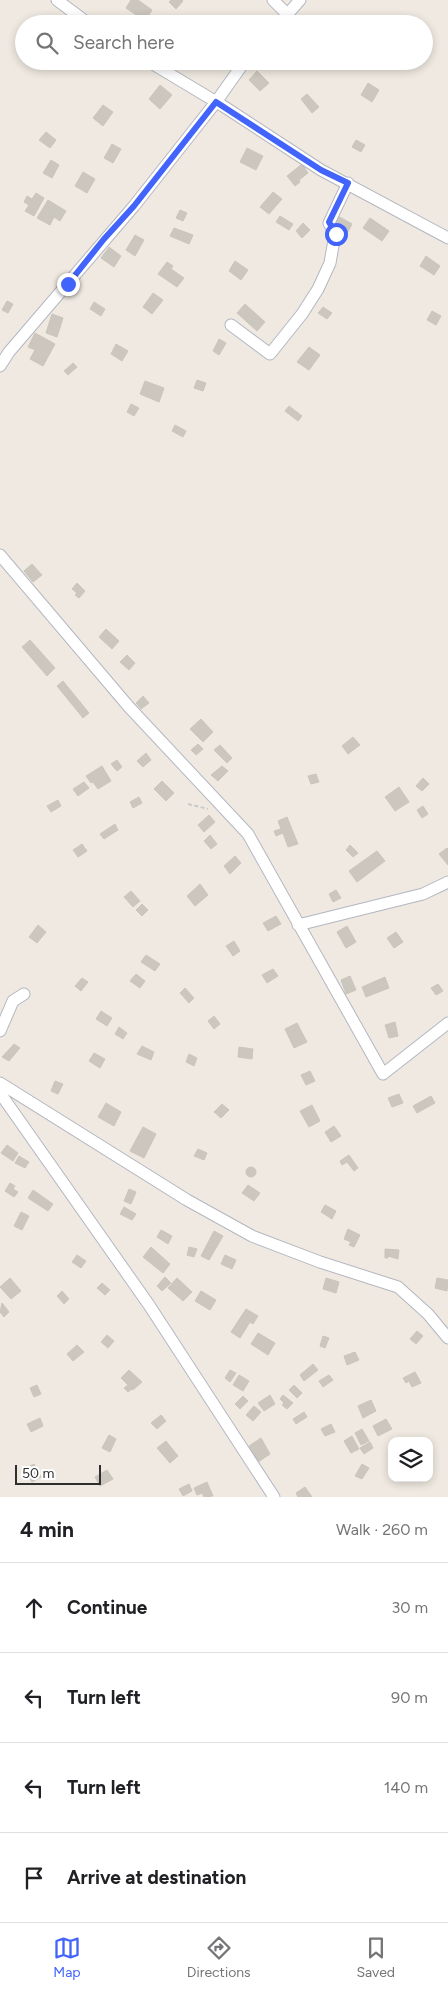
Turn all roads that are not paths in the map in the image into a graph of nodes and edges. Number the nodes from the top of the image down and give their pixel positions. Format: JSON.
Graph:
{"nodes":[{"id":1,"x":57,"y":0,"type":"edge"},
{"id":2,"x":273,"y":0,"type":"edge"},
{"id":3,"x":300,"y":0,"type":"edge"},
{"id":4,"x":78,"y":15,"type":"edge"},
{"id":5,"x":288,"y":15,"type":"joint"},
{"id":6,"x":163,"y":70,"type":"edge"},
{"id":7,"x":239,"y":70,"type":"edge"},
{"id":8,"x":216,"y":102,"type":"junction"},
{"id":9,"x":348,"y":183,"type":"junction"},
{"id":10,"x":448,"y":238,"type":"edge"},
{"id":11,"x":231,"y":325,"type":"dead end"},
{"id":12,"x":0,"y":366,"type":"edge"},
{"id":13,"x":0,"y":555,"type":"edge"},
{"id":14,"x":448,"y":882,"type":"edge"},
{"id":15,"x":298,"y":925,"type":"junction"},
{"id":16,"x":24,"y":994,"type":"dead end"},
{"id":17,"x":448,"y":1023,"type":"edge"},
{"id":18,"x":0,"y":1031,"type":"edge"},
{"id":19,"x":0,"y":1083,"type":"edge"},
{"id":20,"x":0,"y":1093,"type":"edge"},
{"id":21,"x":448,"y":1338,"type":"edge"},
{"id":22,"x":274,"y":1497,"type":"edge"}],
"edges":[{"from":1,"to":4,"type":"street"},
{"from":2,"to":5,"type":"street"},
{"from":3,"to":5,"type":"street"},
{"from":6,"to":8,"type":"street"},
{"from":7,"to":8,"type":"street"},
{"from":8,"to":9,"type":"street"},
{"from":8,"to":12,"type":"street"},
{"from":9,"to":10,"type":"street"},
{"from":9,"to":11,"type":"street"},
{"from":13,"to":15,"type":"street"},
{"from":14,"to":15,"type":"street"},
{"from":15,"to":17,"type":"street"},
{"from":16,"to":18,"type":"street"},
{"from":19,"to":21,"type":"street"},
{"from":20,"to":22,"type":"street"}]}
